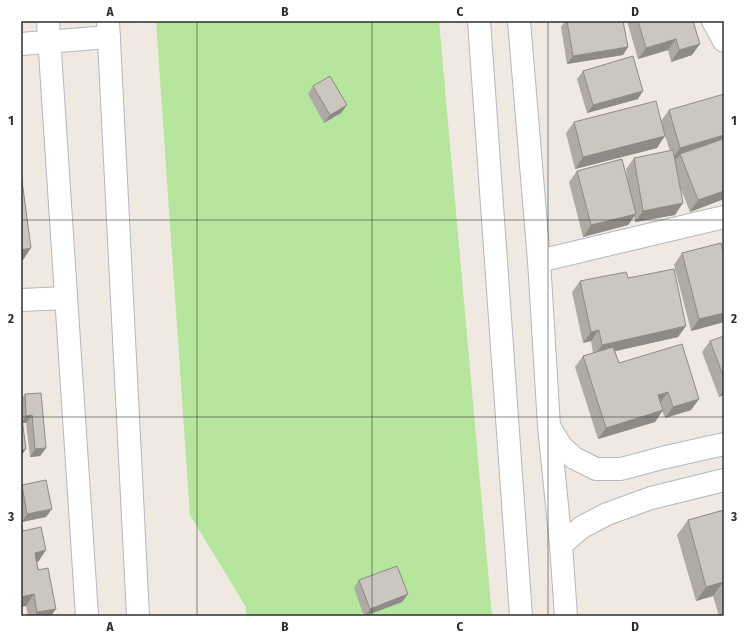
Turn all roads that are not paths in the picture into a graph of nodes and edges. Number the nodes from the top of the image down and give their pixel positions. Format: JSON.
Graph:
{"nodes":[{"id":1,"x":479,"y":21,"type":"edge"},
{"id":2,"x":519,"y":21,"type":"edge"},
{"id":3,"x":713,"y":21,"type":"edge"},
{"id":4,"x":109,"y":29,"type":"edge"},
{"id":5,"x":48,"y":32,"type":"edge"},
{"id":6,"x":724,"y":41,"type":"edge"},
{"id":7,"x":21,"y":44,"type":"edge"},
{"id":8,"x":724,"y":217,"type":"edge"},
{"id":9,"x":539,"y":261,"type":"junction"},
{"id":10,"x":66,"y":298,"type":"junction"},
{"id":11,"x":21,"y":300,"type":"edge"},
{"id":12,"x":549,"y":426,"type":"junction"},
{"id":13,"x":724,"y":444,"type":"edge"},
{"id":14,"x":724,"y":480,"type":"edge"},
{"id":15,"x":561,"y":545,"type":"junction"},
{"id":16,"x":87,"y":616,"type":"edge"},
{"id":17,"x":138,"y":616,"type":"edge"},
{"id":18,"x":521,"y":616,"type":"edge"},
{"id":19,"x":566,"y":616,"type":"edge"}],
"edges":[{"from":1,"to":18,"type":"street"},
{"from":2,"to":9,"type":"street"},
{"from":3,"to":6,"type":"street"},
{"from":4,"to":5,"type":"street"},
{"from":4,"to":17,"type":"street"},
{"from":5,"to":7,"type":"street"},
{"from":5,"to":10,"type":"street"},
{"from":8,"to":9,"type":"street"},
{"from":9,"to":12,"type":"street"},
{"from":10,"to":11,"type":"street"},
{"from":10,"to":16,"type":"street"},
{"from":12,"to":13,"type":"street"},
{"from":12,"to":15,"type":"street"},
{"from":14,"to":15,"type":"street"},
{"from":15,"to":19,"type":"street"}]}
